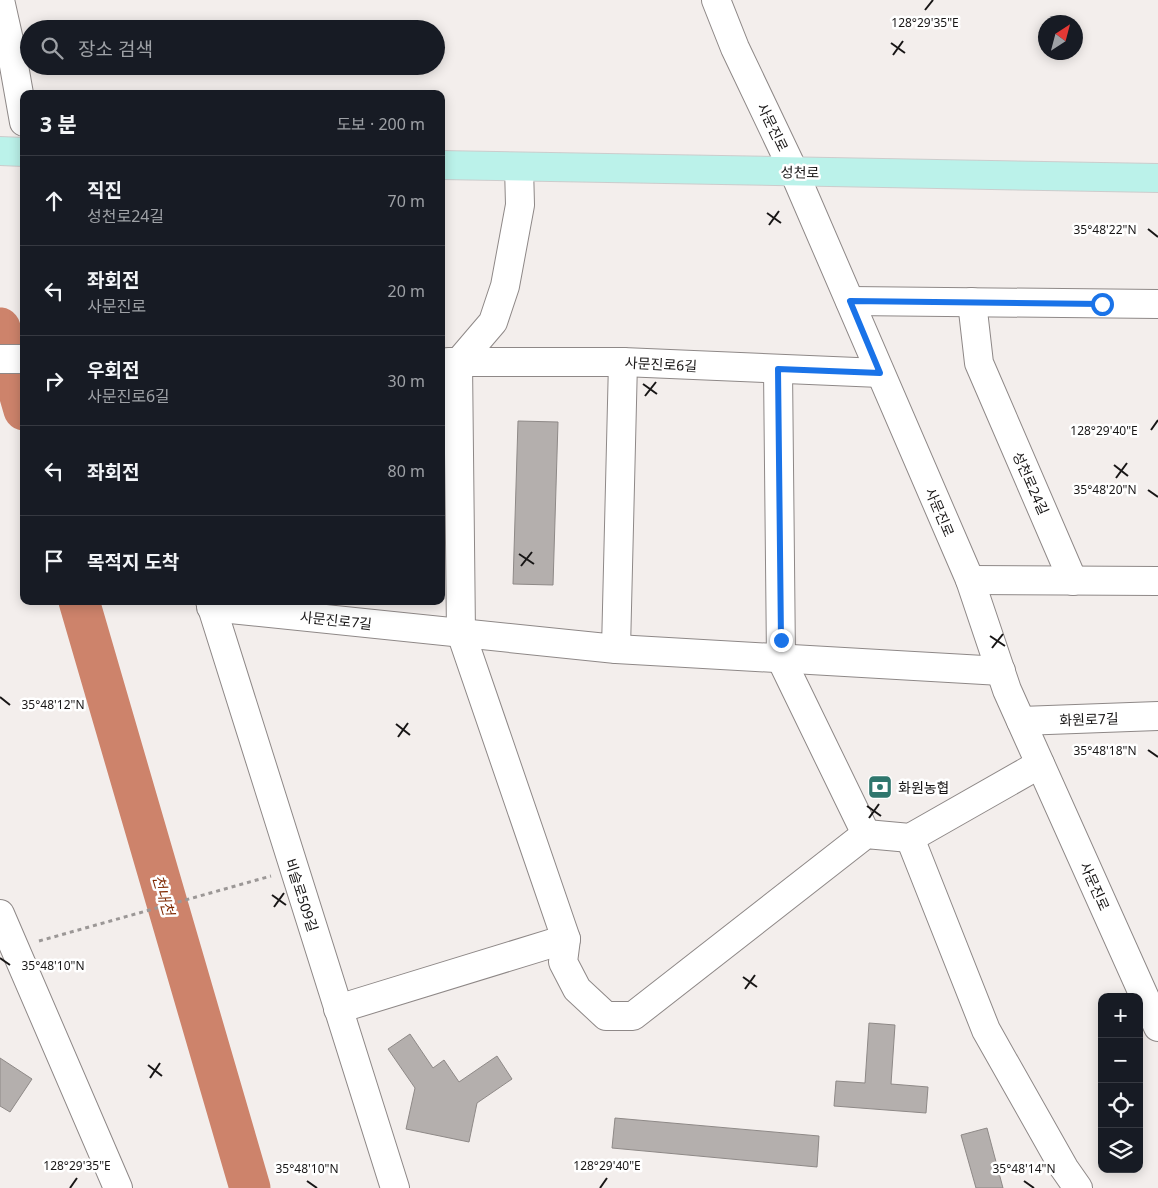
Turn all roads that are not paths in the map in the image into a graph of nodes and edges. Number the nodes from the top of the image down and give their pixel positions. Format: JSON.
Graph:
{"nodes":[{"id":1,"x":0,"y":0,"type":"edge"},
{"id":2,"x":716,"y":0,"type":"edge"},
{"id":3,"x":20,"y":100,"type":"edge"},
{"id":4,"x":0,"y":151,"type":"edge"},
{"id":5,"x":20,"y":152,"type":"edge"},
{"id":6,"x":445,"y":165,"type":"edge"},
{"id":7,"x":518,"y":167,"type":"junction"},
{"id":8,"x":794,"y":172,"type":"junction"},
{"id":9,"x":1158,"y":178,"type":"edge"},
{"id":10,"x":850,"y":301,"type":"junction"},
{"id":11,"x":972,"y":302,"type":"junction"},
{"id":12,"x":1158,"y":304,"type":"edge"},
{"id":13,"x":0,"y":359,"type":"edge"},
{"id":14,"x":20,"y":359,"type":"edge"},
{"id":15,"x":450,"y":362,"type":"edge"},
{"id":16,"x":623,"y":362,"type":"junction"},
{"id":17,"x":778,"y":369,"type":"junction"},
{"id":18,"x":880,"y":373,"type":"junction"},
{"id":19,"x":970,"y":580,"type":"junction"},
{"id":20,"x":1073,"y":581,"type":"junction"},
{"id":21,"x":1158,"y":581,"type":"edge"},
{"id":22,"x":211,"y":605,"type":"edge"},
{"id":23,"x":220,"y":605,"type":"edge"},
{"id":24,"x":461,"y":633,"type":"junction"},
{"id":25,"x":616,"y":649,"type":"junction"},
{"id":26,"x":781,"y":659,"type":"junction"},
{"id":27,"x":1000,"y":671,"type":"junction"},
{"id":28,"x":1158,"y":716,"type":"edge"},
{"id":29,"x":1021,"y":721,"type":"junction"},
{"id":30,"x":1040,"y":764,"type":"junction"},
{"id":31,"x":866,"y":834,"type":"junction"},
{"id":32,"x":910,"y":838,"type":"junction"},
{"id":33,"x":0,"y":914,"type":"edge"},
{"id":34,"x":566,"y":939,"type":"junction"},
{"id":35,"x":338,"y":1009,"type":"junction"},
{"id":36,"x":1158,"y":1027,"type":"edge"},
{"id":37,"x":118,"y":1188,"type":"edge"},
{"id":38,"x":395,"y":1188,"type":"edge"},
{"id":39,"x":1078,"y":1188,"type":"edge"}],
"edges":[{"from":1,"to":3,"type":"street"},
{"from":2,"to":8,"type":"street","name":"사문진로"},
{"from":4,"to":5,"type":"main road"},
{"from":6,"to":7,"type":"main road","name":"성천로"},
{"from":7,"to":8,"type":"main road","name":"성천로"},
{"from":7,"to":15,"type":"street"},
{"from":8,"to":9,"type":"main road","name":"성천로"},
{"from":8,"to":10,"type":"street","name":"사문진로"},
{"from":10,"to":11,"type":"street"},
{"from":10,"to":18,"type":"street","name":"사문진로"},
{"from":11,"to":12,"type":"street"},
{"from":11,"to":20,"type":"street","name":"성천로24길"},
{"from":13,"to":14,"type":"street"},
{"from":15,"to":16,"type":"street","name":"사문진로6길"},
{"from":15,"to":24,"type":"street"},
{"from":16,"to":17,"type":"street","name":"사문진로6길"},
{"from":16,"to":25,"type":"street"},
{"from":17,"to":18,"type":"street","name":"사문진로6길"},
{"from":17,"to":26,"type":"street"},
{"from":18,"to":19,"type":"street","name":"사문진로"},
{"from":19,"to":20,"type":"street"},
{"from":19,"to":27,"type":"street","name":"사문진로"},
{"from":20,"to":21,"type":"street"},
{"from":22,"to":35,"type":"street","name":"비슬로509길"},
{"from":23,"to":24,"type":"street","name":"사문진로7길"},
{"from":24,"to":25,"type":"street","name":"사문진로7길"},
{"from":24,"to":34,"type":"street"},
{"from":25,"to":26,"type":"street","name":"사문진로7길"},
{"from":26,"to":27,"type":"street","name":"사문진로7길"},
{"from":26,"to":31,"type":"street"},
{"from":27,"to":29,"type":"street","name":"사문진로"},
{"from":28,"to":29,"type":"street","name":"화원로7길"},
{"from":29,"to":30,"type":"street","name":"사문진로"},
{"from":30,"to":32,"type":"street"},
{"from":30,"to":36,"type":"street","name":"사문진로"},
{"from":31,"to":32,"type":"street"},
{"from":31,"to":34,"type":"street"},
{"from":32,"to":39,"type":"street"},
{"from":33,"to":37,"type":"street"},
{"from":34,"to":35,"type":"street"},
{"from":35,"to":38,"type":"street","name":"비슬로509길"}]}
